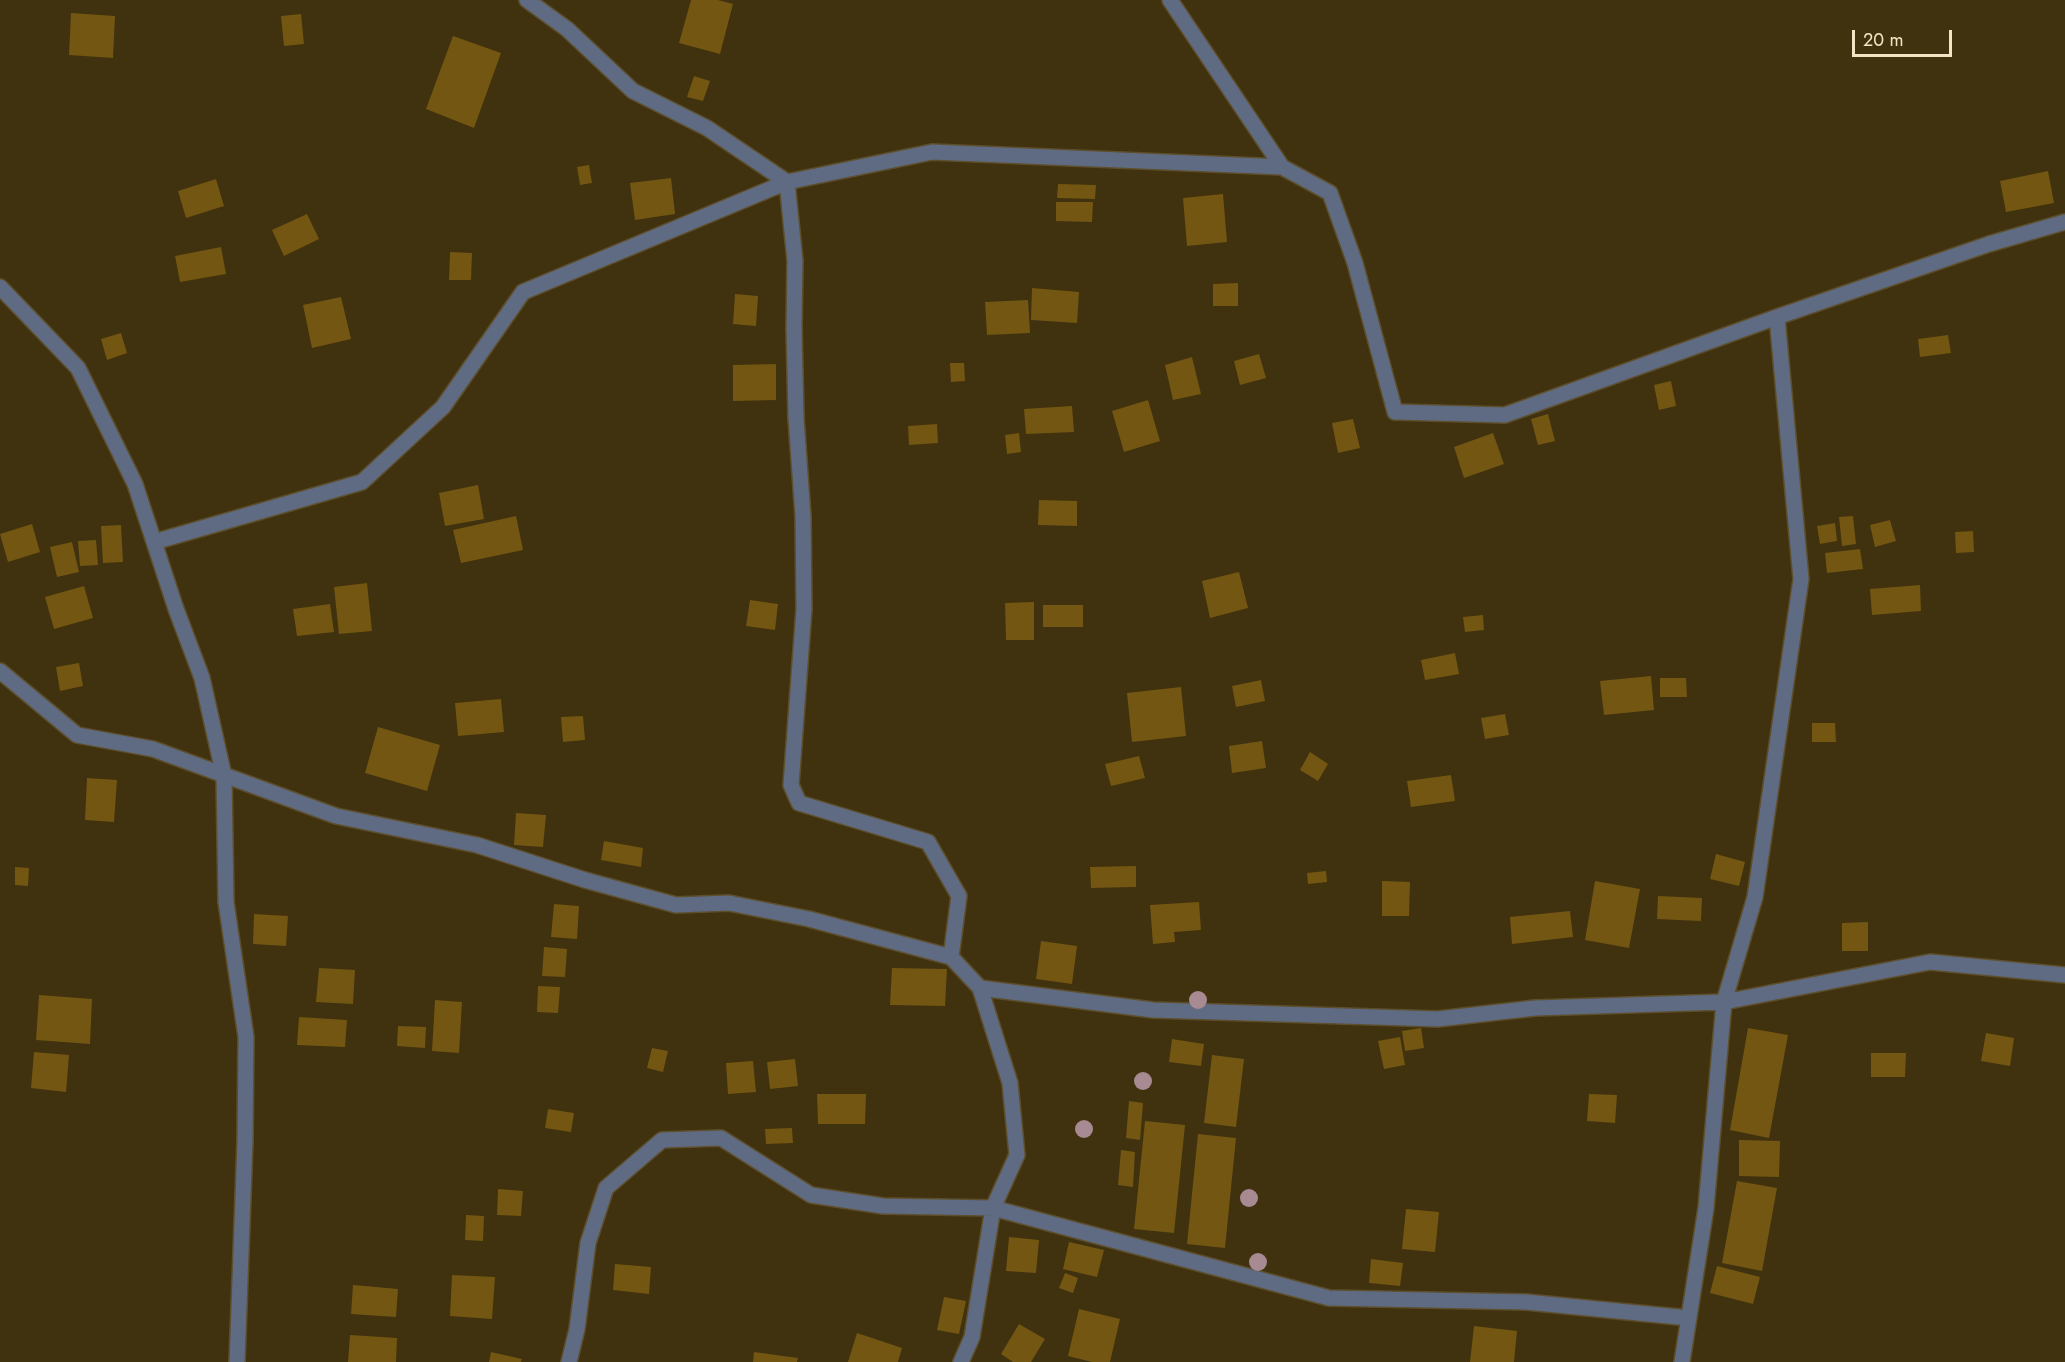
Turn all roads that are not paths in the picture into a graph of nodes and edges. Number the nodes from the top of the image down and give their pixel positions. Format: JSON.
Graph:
{"nodes":[{"id":1,"x":527,"y":0,"type":"edge"},
{"id":2,"x":1170,"y":0,"type":"edge"},
{"id":3,"x":1282,"y":167,"type":"junction"},
{"id":4,"x":788,"y":182,"type":"junction"},
{"id":5,"x":2065,"y":222,"type":"edge"},
{"id":6,"x":0,"y":287,"type":"edge"},
{"id":7,"x":1777,"y":317,"type":"junction"},
{"id":8,"x":154,"y":542,"type":"junction"},
{"id":9,"x":0,"y":671,"type":"edge"},
{"id":10,"x":224,"y":776,"type":"junction"},
{"id":11,"x":951,"y":957,"type":"junction"},
{"id":12,"x":2065,"y":975,"type":"edge"},
{"id":13,"x":980,"y":988,"type":"junction"},
{"id":14,"x":1724,"y":1002,"type":"junction"},
{"id":15,"x":993,"y":1208,"type":"junction"},
{"id":16,"x":1689,"y":1318,"type":"junction"},
{"id":17,"x":237,"y":1362,"type":"edge"},
{"id":18,"x":569,"y":1362,"type":"edge"},
{"id":19,"x":961,"y":1362,"type":"edge"},
{"id":20,"x":1682,"y":1362,"type":"edge"}],
"edges":[{"from":1,"to":4,"type":"street"},
{"from":2,"to":3,"type":"street"},
{"from":3,"to":4,"type":"street"},
{"from":3,"to":7,"type":"street"},
{"from":4,"to":8,"type":"street"},
{"from":4,"to":11,"type":"street"},
{"from":5,"to":7,"type":"street"},
{"from":6,"to":8,"type":"street"},
{"from":7,"to":14,"type":"street"},
{"from":8,"to":10,"type":"street"},
{"from":9,"to":10,"type":"street"},
{"from":10,"to":11,"type":"street"},
{"from":10,"to":17,"type":"street"},
{"from":11,"to":13,"type":"street"},
{"from":12,"to":14,"type":"street"},
{"from":13,"to":14,"type":"street"},
{"from":13,"to":15,"type":"street"},
{"from":14,"to":16,"type":"street"},
{"from":15,"to":16,"type":"street"},
{"from":15,"to":18,"type":"street"},
{"from":15,"to":19,"type":"street"},
{"from":16,"to":20,"type":"street"}]}
